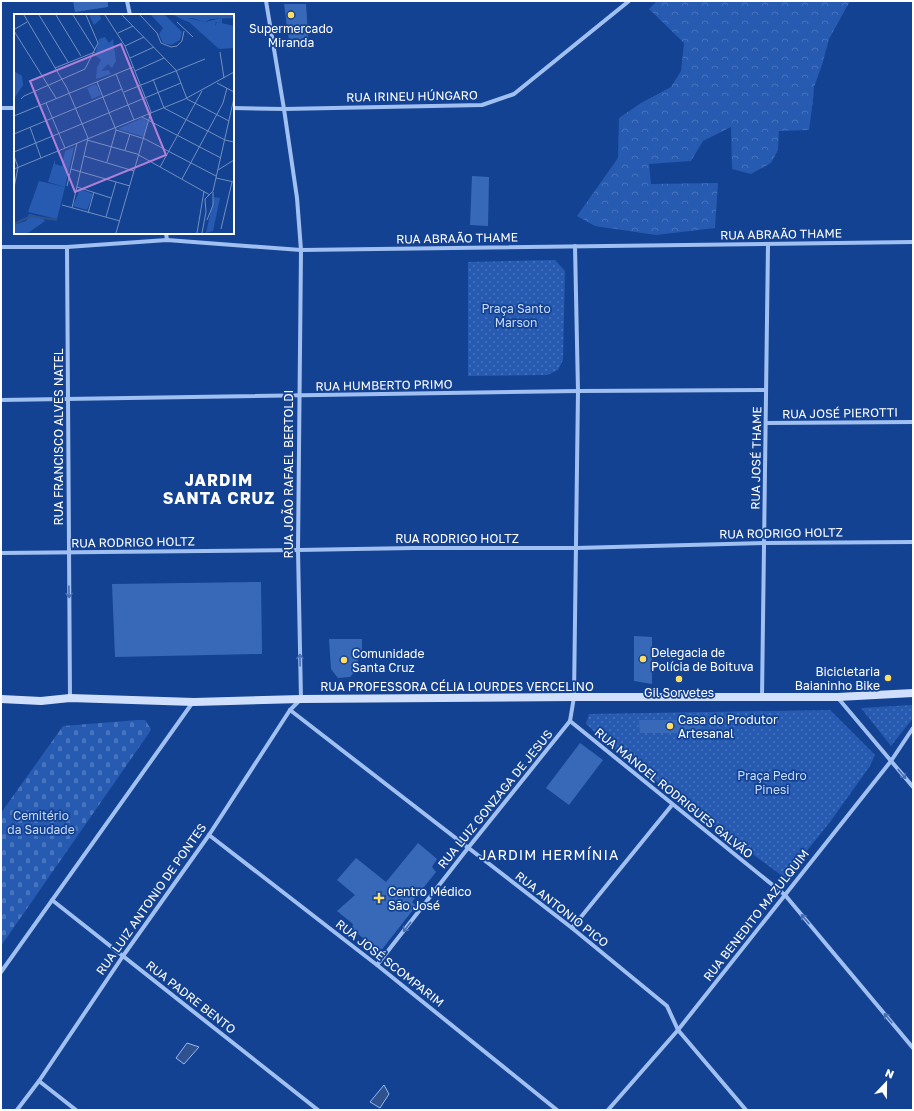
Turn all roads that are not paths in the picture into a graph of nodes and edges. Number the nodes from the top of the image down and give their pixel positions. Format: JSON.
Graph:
{"nodes":[{"id":1,"x":127,"y":1,"type":"edge"},
{"id":2,"x":266,"y":1,"type":"edge"},
{"id":3,"x":629,"y":1,"type":"edge"},
{"id":4,"x":130,"y":14,"type":"edge"},
{"id":5,"x":1,"y":108,"type":"edge"},
{"id":6,"x":14,"y":108,"type":"edge"},
{"id":7,"x":234,"y":108,"type":"edge"},
{"id":8,"x":284,"y":109,"type":"junction"},
{"id":9,"x":166,"y":234,"type":"edge"},
{"id":10,"x":167,"y":240,"type":"junction"},
{"id":11,"x":913,"y":242,"type":"edge"},
{"id":12,"x":768,"y":244,"type":"junction"},
{"id":13,"x":575,"y":246,"type":"junction"},
{"id":14,"x":1,"y":247,"type":"edge"},
{"id":15,"x":68,"y":247,"type":"junction"},
{"id":16,"x":301,"y":250,"type":"junction"},
{"id":17,"x":766,"y":390,"type":"junction"},
{"id":18,"x":578,"y":391,"type":"junction"},
{"id":19,"x":299,"y":396,"type":"junction"},
{"id":20,"x":1,"y":400,"type":"edge"},
{"id":21,"x":68,"y":400,"type":"junction"},
{"id":22,"x":913,"y":422,"type":"edge"},
{"id":23,"x":766,"y":423,"type":"junction"},
{"id":24,"x":913,"y":542,"type":"edge"},
{"id":25,"x":765,"y":543,"type":"junction"},
{"id":26,"x":576,"y":548,"type":"junction"},
{"id":27,"x":298,"y":550,"type":"junction"},
{"id":28,"x":1,"y":553,"type":"edge"},
{"id":29,"x":69,"y":553,"type":"junction"},
{"id":30,"x":913,"y":693,"type":"edge"},
{"id":31,"x":574,"y":697,"type":"junction"},
{"id":32,"x":762,"y":697,"type":"junction"},
{"id":33,"x":838,"y":697,"type":"junction"},
{"id":34,"x":70,"y":698,"type":"junction"},
{"id":35,"x":1,"y":699,"type":"edge"},
{"id":36,"x":301,"y":699,"type":"junction"},
{"id":37,"x":194,"y":702,"type":"junction"},
{"id":38,"x":290,"y":710,"type":"junction"},
{"id":39,"x":570,"y":721,"type":"junction"},
{"id":40,"x":913,"y":728,"type":"edge"},
{"id":41,"x":891,"y":761,"type":"junction"},
{"id":42,"x":913,"y":787,"type":"edge"},
{"id":43,"x":672,"y":805,"type":"junction"},
{"id":44,"x":209,"y":835,"type":"junction"},
{"id":45,"x":468,"y":848,"type":"junction"},
{"id":46,"x":785,"y":895,"type":"junction"},
{"id":47,"x":52,"y":900,"type":"junction"},
{"id":48,"x":572,"y":928,"type":"junction"},
{"id":49,"x":123,"y":956,"type":"junction"},
{"id":50,"x":377,"y":965,"type":"junction"},
{"id":51,"x":1,"y":972,"type":"edge"},
{"id":52,"x":678,"y":1030,"type":"junction"},
{"id":53,"x":913,"y":1048,"type":"edge"},
{"id":54,"x":39,"y":1081,"type":"junction"},
{"id":55,"x":17,"y":1110,"type":"edge"},
{"id":56,"x":76,"y":1110,"type":"edge"},
{"id":57,"x":318,"y":1110,"type":"edge"},
{"id":58,"x":557,"y":1110,"type":"edge"},
{"id":59,"x":608,"y":1110,"type":"edge"},
{"id":60,"x":746,"y":1110,"type":"edge"}],
"edges":[{"from":1,"to":4,"type":"street"},
{"from":2,"to":8,"type":"street","name":"RUA JOÃO RAFAEL BERTOLDI"},
{"from":3,"to":8,"type":"street","name":"RUA IRINEU HÚNGARO"},
{"from":5,"to":6,"type":"street"},
{"from":7,"to":8,"type":"street","name":"RUA IRINEU HÚNGARO"},
{"from":8,"to":16,"type":"street","name":"RUA JOÃO RAFAEL BERTOLDI"},
{"from":9,"to":10,"type":"street"},
{"from":10,"to":15,"type":"street","name":"RUA ABRAÃO THAME"},
{"from":10,"to":16,"type":"street","name":"RUA ABRAÃO THAME"},
{"from":11,"to":12,"type":"street","name":"RUA ABRAÃO THAME"},
{"from":12,"to":13,"type":"street","name":"RUA ABRAÃO THAME"},
{"from":12,"to":17,"type":"street","name":"RUA JOSÉ THAME"},
{"from":13,"to":16,"type":"street","name":"RUA ABRAÃO THAME"},
{"from":13,"to":18,"type":"street"},
{"from":14,"to":15,"type":"street","name":"RUA ABRAÃO THAME"},
{"from":15,"to":21,"type":"street","name":"RUA FRANCISCO ALVES NATEL"},
{"from":16,"to":19,"type":"street","name":"RUA JOÃO RAFAEL BERTOLDI"},
{"from":17,"to":18,"type":"street","name":"RUA HUMBERTO PRIMO"},
{"from":17,"to":23,"type":"street","name":"RUA JOSÉ THAME"},
{"from":18,"to":19,"type":"street","name":"RUA HUMBERTO PRIMO"},
{"from":18,"to":26,"type":"street"},
{"from":19,"to":21,"type":"street","name":"RUA HUMBERTO PRIMO"},
{"from":19,"to":27,"type":"street","name":"RUA JOÃO RAFAEL BERTOLDI"},
{"from":20,"to":21,"type":"street","name":"RUA HUMBERTO PRIMO"},
{"from":21,"to":29,"type":"street","name":"RUA FRANCISCO ALVES NATEL"},
{"from":22,"to":23,"type":"street","name":"RUA JOSÉ PIEROTTI"},
{"from":23,"to":25,"type":"street","name":"RUA JOSÉ THAME"},
{"from":24,"to":25,"type":"street","name":"RUA RODRIGO HOLTZ"},
{"from":25,"to":26,"type":"street","name":"RUA RODRIGO HOLTZ"},
{"from":25,"to":32,"type":"street","name":"RUA JOSÉ THAME"},
{"from":26,"to":27,"type":"street","name":"RUA RODRIGO HOLTZ"},
{"from":26,"to":31,"type":"street"},
{"from":27,"to":29,"type":"street","name":"RUA RODRIGO HOLTZ"},
{"from":36,"to":27,"type":"street","name":"RUA JOÃO RAFAEL BERTOLDI","one_way":true},
{"from":28,"to":29,"type":"street","name":"RUA RODRIGO HOLTZ"},
{"from":29,"to":34,"type":"street","name":"RUA FRANCISCO ALVES NATEL","one_way":true},
{"from":30,"to":33,"type":"main road","name":"RUA PROFESSORA CÉLIA LOURDES VERCELINO"},
{"from":31,"to":32,"type":"main road","name":"RUA PROFESSORA CÉLIA LOURDES VERCELINO"},
{"from":31,"to":36,"type":"main road","name":"RUA PROFESSORA CÉLIA LOURDES VERCELINO"},
{"from":31,"to":39,"type":"street"},
{"from":32,"to":33,"type":"main road","name":"RUA PROFESSORA CÉLIA LOURDES VERCELINO"},
{"from":33,"to":41,"type":"street"},
{"from":34,"to":35,"type":"main road","name":"RUA PROFESSORA CÉLIA LOURDES VERCELINO"},
{"from":34,"to":37,"type":"main road","name":"RUA PROFESSORA CÉLIA LOURDES VERCELINO"},
{"from":36,"to":37,"type":"main road","name":"RUA PROFESSORA CÉLIA LOURDES VERCELINO"},
{"from":36,"to":38,"type":"street","name":"RUA LUIZ ANTONIO DE PONTES"},
{"from":37,"to":47,"type":"street"},
{"from":38,"to":44,"type":"street","name":"RUA LUIZ ANTONIO DE PONTES"},
{"from":38,"to":45,"type":"street","name":"RUA ANTONIO PICO"},
{"from":39,"to":43,"type":"street","name":"RUA MANOEL RODRIGUES GALVÃO"},
{"from":39,"to":45,"type":"street","name":"RUA LUIZ GONZAGA DE JESUS"},
{"from":40,"to":41,"type":"street","name":"RUA BENEDITO MAZULQUIM"},
{"from":41,"to":42,"type":"street","one_way":true},
{"from":41,"to":46,"type":"street","name":"RUA BENEDITO MAZULQUIM"},
{"from":43,"to":46,"type":"street","name":"RUA MANOEL RODRIGUES GALVÃO"},
{"from":43,"to":48,"type":"street"},
{"from":44,"to":49,"type":"street","name":"RUA LUIZ ANTONIO DE PONTES"},
{"from":44,"to":50,"type":"street","name":"RUA JOSÉ SCOMPARIM"},
{"from":45,"to":48,"type":"street","name":"RUA ANTONIO PICO"},
{"from":45,"to":50,"type":"street","name":"RUA LUIZ GONZAGA DE JESUS","one_way":true},
{"from":46,"to":52,"type":"street","name":"RUA BENEDITO MAZULQUIM"},
{"from":53,"to":46,"type":"street","one_way":true},
{"from":47,"to":49,"type":"street","name":"RUA PADRE BENTO"},
{"from":47,"to":51,"type":"street"},
{"from":48,"to":52,"type":"street","name":"RUA ANTONIO PICO"},
{"from":49,"to":54,"type":"street","name":"RUA LUIZ ANTONIO DE PONTES"},
{"from":49,"to":57,"type":"street","name":"RUA PADRE BENTO"},
{"from":50,"to":58,"type":"street","name":"RUA JOSÉ SCOMPARIM"},
{"from":52,"to":59,"type":"street","name":"RUA BENEDITO MAZULQUIM"},
{"from":52,"to":60,"type":"street","name":"RUA ANTONIO PICO"},
{"from":54,"to":55,"type":"street","name":"RUA LUIZ ANTONIO DE PONTES"},
{"from":54,"to":56,"type":"street"}]}
